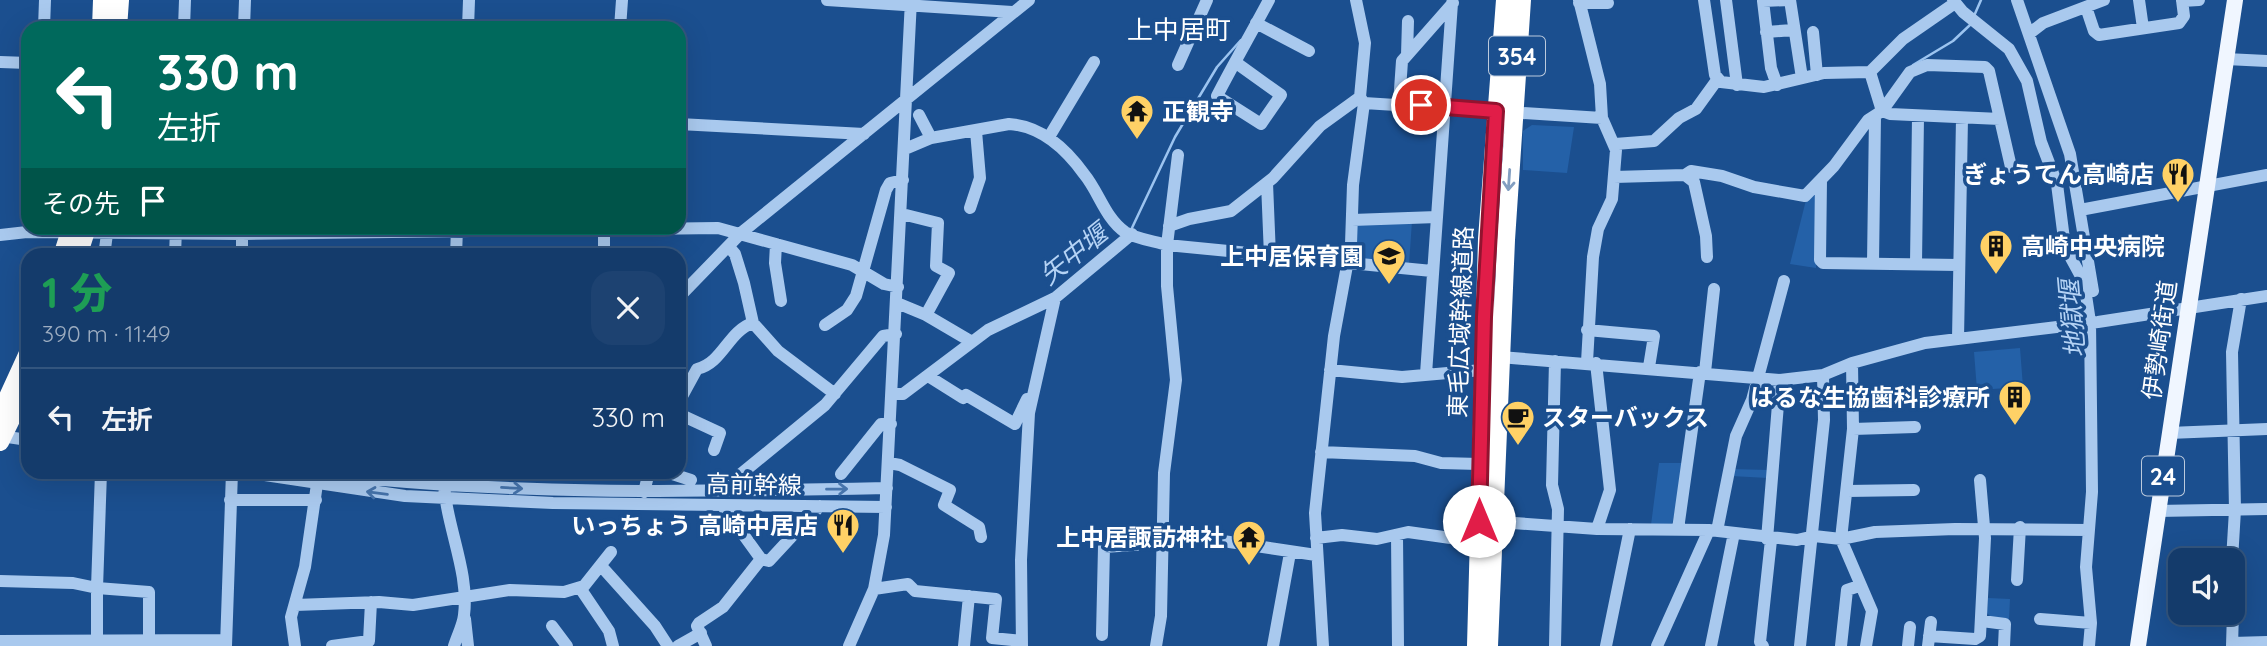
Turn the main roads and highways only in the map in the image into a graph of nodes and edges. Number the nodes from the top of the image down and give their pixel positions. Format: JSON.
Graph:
{"nodes":[{"id":1,"x":102,"y":0,"type":"edge"},
{"id":2,"x":120,"y":0,"type":"edge"},
{"id":3,"x":1505,"y":0,"type":"edge"},
{"id":4,"x":1522,"y":0,"type":"edge"},
{"id":5,"x":2235,"y":0,"type":"edge"},
{"id":6,"x":101,"y":21,"type":"edge"},
{"id":7,"x":118,"y":21,"type":"edge"},
{"id":8,"x":1505,"y":112,"type":"junction"},
{"id":9,"x":21,"y":374,"type":"edge"},
{"id":10,"x":21,"y":398,"type":"edge"},
{"id":11,"x":2,"y":432,"type":"edge"},
{"id":12,"x":1486,"y":521,"type":"junction"},
{"id":13,"x":1476,"y":646,"type":"edge"},
{"id":14,"x":1489,"y":646,"type":"edge"},
{"id":15,"x":2138,"y":646,"type":"edge"}],
"edges":[{"from":1,"to":6,"type":"highway"},
{"from":2,"to":7,"type":"highway"},
{"from":3,"to":8,"type":"highway","name":"東毛広域幹線道路","number":"354"},
{"from":4,"to":8,"type":"highway","name":"東毛広域幹線道路","number":"354"},
{"from":5,"to":15,"type":"main road","name":"伊勢崎街道","number":"24"},
{"from":8,"to":12,"type":"highway","name":"東毛広域幹線道路","number":"354","one_way":true},
{"from":8,"to":12,"type":"highway","name":"東毛広域幹線道路","number":"354"},
{"from":9,"to":11,"type":"highway"},
{"from":10,"to":11,"type":"highway"},
{"from":12,"to":13,"type":"highway","name":"東毛広域幹線道路","number":"354"},
{"from":12,"to":14,"type":"highway","name":"東毛広域幹線道路","number":"354"}]}
